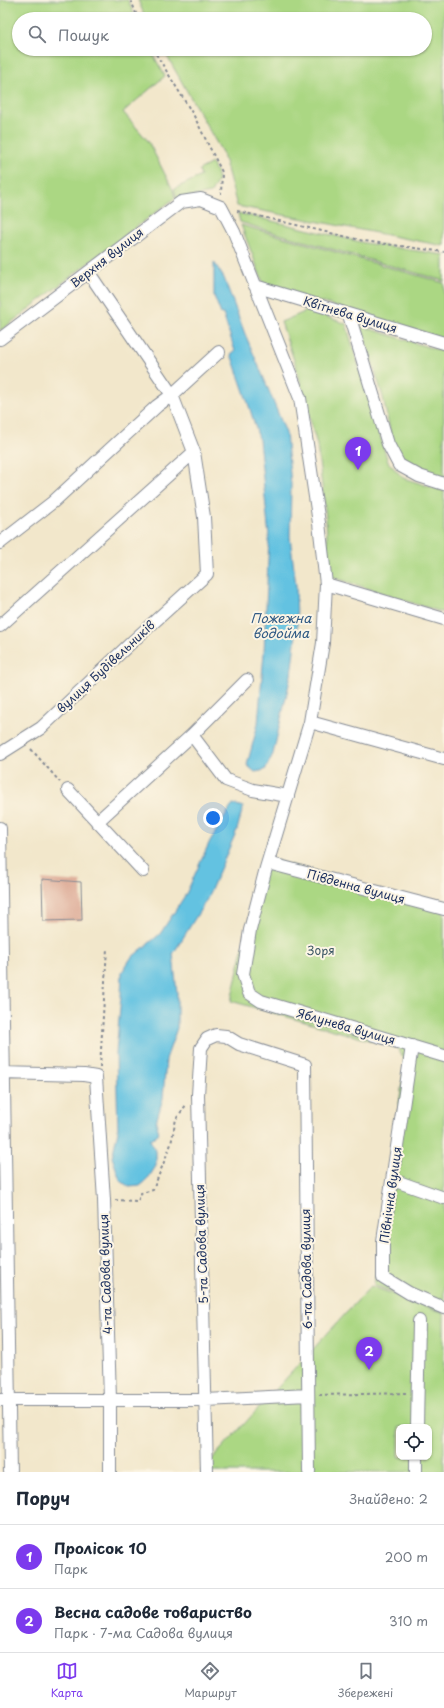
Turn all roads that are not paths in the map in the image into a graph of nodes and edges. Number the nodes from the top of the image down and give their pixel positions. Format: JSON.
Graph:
{"nodes":[{"id":1,"x":89,"y":273,"type":"junction"},
{"id":2,"x":256,"y":286,"type":"junction"},
{"id":3,"x":349,"y":314,"type":"junction"},
{"id":4,"x":0,"y":339,"type":"edge"},
{"id":5,"x":444,"y":343,"type":"edge"},
{"id":6,"x":219,"y":352,"type":"dead end"},
{"id":7,"x":172,"y":395,"type":"junction"},
{"id":8,"x":194,"y":452,"type":"junction"},
{"id":9,"x":444,"y":484,"type":"edge"},
{"id":10,"x":0,"y":543,"type":"edge"},
{"id":11,"x":326,"y":584,"type":"junction"},
{"id":12,"x":444,"y":619,"type":"edge"},
{"id":13,"x":0,"y":626,"type":"edge"},
{"id":14,"x":247,"y":680,"type":"dead end"},
{"id":15,"x":310,"y":722,"type":"junction"},
{"id":16,"x":192,"y":735,"type":"junction"},
{"id":17,"x":0,"y":754,"type":"edge"},
{"id":18,"x":444,"y":759,"type":"edge"},
{"id":19,"x":68,"y":790,"type":"road end"},
{"id":20,"x":288,"y":796,"type":"junction"},
{"id":21,"x":98,"y":822,"type":"junction"},
{"id":22,"x":0,"y":828,"type":"edge"},
{"id":23,"x":268,"y":863,"type":"junction"},
{"id":24,"x":143,"y":871,"type":"dead end"},
{"id":25,"x":444,"y":909,"type":"edge"},
{"id":26,"x":226,"y":1036,"type":"joint"},
{"id":27,"x":412,"y":1046,"type":"junction"},
{"id":28,"x":444,"y":1056,"type":"edge"},
{"id":29,"x":2,"y":1073,"type":"edge"},
{"id":30,"x":393,"y":1180,"type":"junction"},
{"id":31,"x":444,"y":1198,"type":"edge"},
{"id":32,"x":444,"y":1308,"type":"edge"},
{"id":33,"x":419,"y":1321,"type":"dead end"},
{"id":34,"x":308,"y":1395,"type":"junction"},
{"id":35,"x":110,"y":1399,"type":"junction"},
{"id":36,"x":4,"y":1400,"type":"edge"},
{"id":37,"x":206,"y":1400,"type":"junction"},
{"id":38,"x":417,"y":1424,"type":"edge"},
{"id":39,"x":416,"y":1460,"type":"edge"},
{"id":40,"x":10,"y":1472,"type":"edge"},
{"id":41,"x":110,"y":1472,"type":"edge"},
{"id":42,"x":208,"y":1472,"type":"edge"},
{"id":43,"x":309,"y":1472,"type":"edge"},
{"id":44,"x":416,"y":1472,"type":"edge"}],
"edges":[{"from":1,"to":2,"type":"street","name":"Верхня вулиця"},
{"from":1,"to":4,"type":"street","name":"Верхня вулиця"},
{"from":1,"to":7,"type":"street"},
{"from":2,"to":3,"type":"street","name":"Квітнева вулиця"},
{"from":2,"to":11,"type":"street"},
{"from":3,"to":5,"type":"street","name":"Квітнева вулиця"},
{"from":3,"to":9,"type":"street"},
{"from":6,"to":7,"type":"street"},
{"from":7,"to":8,"type":"street"},
{"from":7,"to":10,"type":"street"},
{"from":8,"to":13,"type":"street"},
{"from":8,"to":17,"type":"street","name":"вулиця Будівельників"},
{"from":11,"to":12,"type":"street"},
{"from":11,"to":15,"type":"street"},
{"from":14,"to":16,"type":"street"},
{"from":15,"to":18,"type":"street"},
{"from":15,"to":20,"type":"street"},
{"from":16,"to":20,"type":"street"},
{"from":16,"to":21,"type":"street"},
{"from":19,"to":21,"type":"street"},
{"from":20,"to":23,"type":"street"},
{"from":21,"to":24,"type":"street"},
{"from":22,"to":29,"type":"street"},
{"from":23,"to":25,"type":"street","name":"Південна вулиця"},
{"from":23,"to":27,"type":"street","name":"Яблунева вулиця"},
{"from":26,"to":34,"type":"street","name":"6-та Садова вулиця"},
{"from":26,"to":37,"type":"street","name":"5-та Садова вулиця"},
{"from":27,"to":28,"type":"street","name":"Яблунева вулиця"},
{"from":27,"to":30,"type":"street","name":"Північна вулиця"},
{"from":29,"to":35,"type":"street","name":"4-та Садова вулиця"},
{"from":29,"to":36,"type":"street"},
{"from":30,"to":31,"type":"street"},
{"from":30,"to":32,"type":"street","name":"Північна вулиця"},
{"from":33,"to":38,"type":"street"},
{"from":34,"to":37,"type":"street"},
{"from":34,"to":43,"type":"street","name":"6-та Садова вулиця"},
{"from":35,"to":36,"type":"street"},
{"from":35,"to":37,"type":"street"},
{"from":35,"to":41,"type":"street","name":"4-та Садова вулиця"},
{"from":36,"to":40,"type":"street"},
{"from":37,"to":42,"type":"street","name":"5-та Садова вулиця"},
{"from":39,"to":44,"type":"street"}]}
